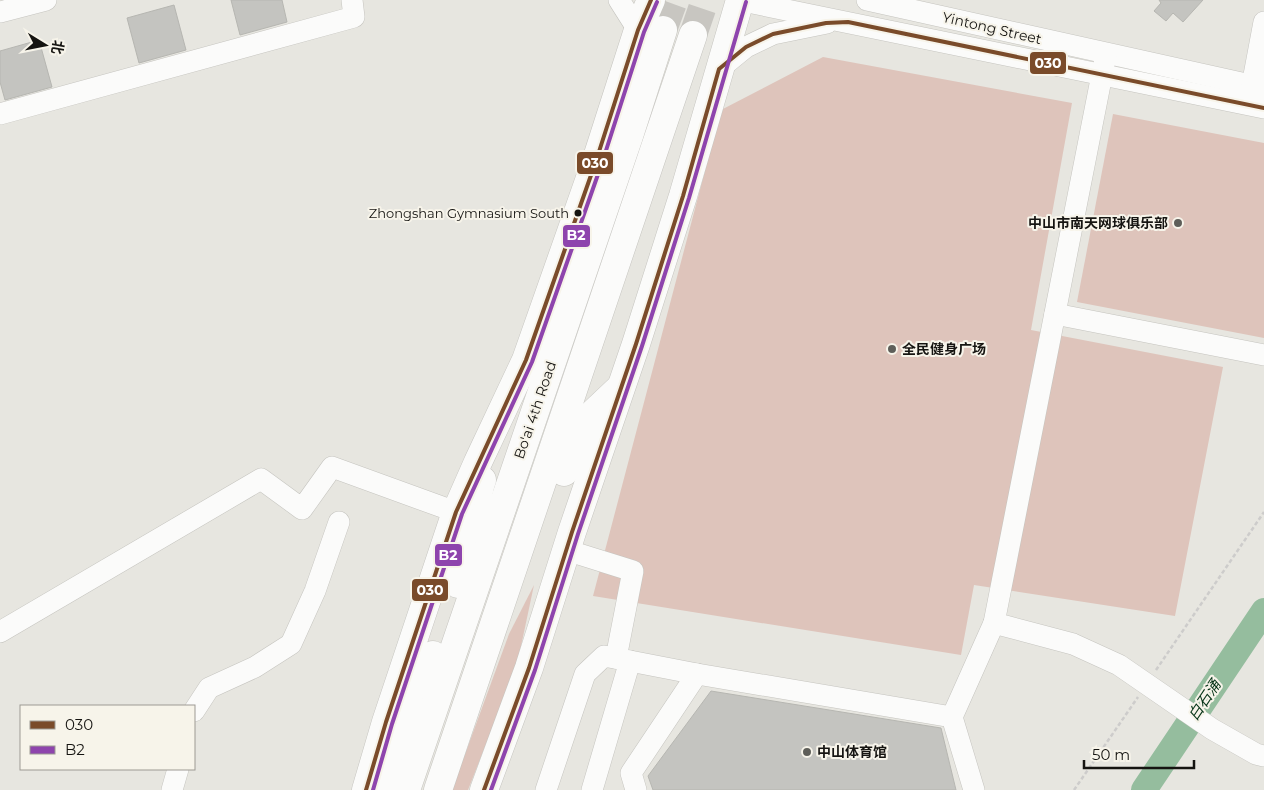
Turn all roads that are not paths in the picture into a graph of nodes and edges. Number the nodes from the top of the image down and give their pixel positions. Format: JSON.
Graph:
{"nodes":[{"id":1,"x":46,"y":0,"type":"edge"},
{"id":2,"x":352,"y":0,"type":"edge"},
{"id":3,"x":619,"y":0,"type":"edge"},
{"id":4,"x":650,"y":0,"type":"edge"},
{"id":5,"x":739,"y":0,"type":"edge"},
{"id":6,"x":866,"y":0,"type":"edge"},
{"id":7,"x":0,"y":12,"type":"edge"},
{"id":8,"x":848,"y":22,"type":"junction"},
{"id":9,"x":1264,"y":22,"type":"edge"},
{"id":10,"x":651,"y":30,"type":"junction"},
{"id":11,"x":693,"y":35,"type":"tunnel mouth"},
{"id":12,"x":1106,"y":54,"type":"junction"},
{"id":13,"x":720,"y":69,"type":"junction"},
{"id":14,"x":1102,"y":75,"type":"junction"},
{"id":15,"x":1258,"y":87,"type":"edge"},
{"id":16,"x":1264,"y":108,"type":"edge"},
{"id":17,"x":0,"y":114,"type":"edge"},
{"id":18,"x":1055,"y":314,"type":"junction"},
{"id":19,"x":1264,"y":355,"type":"edge"},
{"id":20,"x":526,"y":360,"type":"junction"},
{"id":21,"x":622,"y":386,"type":"junction"},
{"id":22,"x":456,"y":512,"type":"junction"},
{"id":23,"x":339,"y":522,"type":"dead end"},
{"id":24,"x":524,"y":535,"type":"junction"},
{"id":25,"x":566,"y":550,"type":"junction"},
{"id":26,"x":994,"y":624,"type":"junction"},
{"id":27,"x":0,"y":632,"type":"edge"},
{"id":28,"x":623,"y":659,"type":"junction"},
{"id":29,"x":697,"y":674,"type":"junction"},
{"id":30,"x":195,"y":709,"type":"edge"},
{"id":31,"x":952,"y":717,"type":"junction"},
{"id":32,"x":1264,"y":756,"type":"edge"},
{"id":33,"x":178,"y":770,"type":"edge"},
{"id":34,"x":172,"y":790,"type":"edge"},
{"id":35,"x":366,"y":790,"type":"edge"},
{"id":36,"x":388,"y":790,"type":"edge"},
{"id":37,"x":406,"y":790,"type":"edge"},
{"id":38,"x":438,"y":790,"type":"edge"},
{"id":39,"x":484,"y":790,"type":"edge"},
{"id":40,"x":546,"y":790,"type":"edge"},
{"id":41,"x":592,"y":790,"type":"edge"},
{"id":42,"x":636,"y":790,"type":"edge"},
{"id":43,"x":974,"y":790,"type":"edge"}],
"edges":[{"from":1,"to":7,"type":"street"},
{"from":2,"to":17,"type":"street"},
{"from":3,"to":10,"type":"street"},
{"from":4,"to":10,"type":"highway"},
{"from":5,"to":8,"type":"street","name":"Yintong Street"},
{"from":5,"to":13,"type":"highway"},
{"from":6,"to":12,"type":"street","name":"Yintong Street"},
{"from":8,"to":13,"type":"street"},
{"from":8,"to":14,"type":"street","name":"Yintong Street"},
{"from":9,"to":15,"type":"street"},
{"from":10,"to":20,"type":"highway"},
{"from":10,"to":37,"type":"highway","name":"Bo'ai 4th Road"},
{"from":11,"to":24,"type":"highway"},
{"from":12,"to":14,"type":"street"},
{"from":12,"to":15,"type":"street","name":"Yintong Street"},
{"from":13,"to":21,"type":"highway"},
{"from":14,"to":16,"type":"street","name":"Yintong Street"},
{"from":14,"to":18,"type":"street"},
{"from":18,"to":19,"type":"street"},
{"from":18,"to":26,"type":"street"},
{"from":20,"to":22,"type":"highway"},
{"from":20,"to":36,"type":"highway"},
{"from":21,"to":24,"type":"highway"},
{"from":21,"to":25,"type":"highway"},
{"from":22,"to":27,"type":"street"},
{"from":22,"to":35,"type":"highway"},
{"from":23,"to":30,"type":"street"},
{"from":24,"to":38,"type":"highway"},
{"from":25,"to":28,"type":"street"},
{"from":25,"to":39,"type":"highway"},
{"from":26,"to":31,"type":"street"},
{"from":26,"to":32,"type":"street"},
{"from":28,"to":29,"type":"street"},
{"from":28,"to":40,"type":"street"},
{"from":28,"to":41,"type":"street"},
{"from":29,"to":31,"type":"street"},
{"from":29,"to":42,"type":"street"},
{"from":31,"to":43,"type":"street"},
{"from":33,"to":34,"type":"street"}]}
